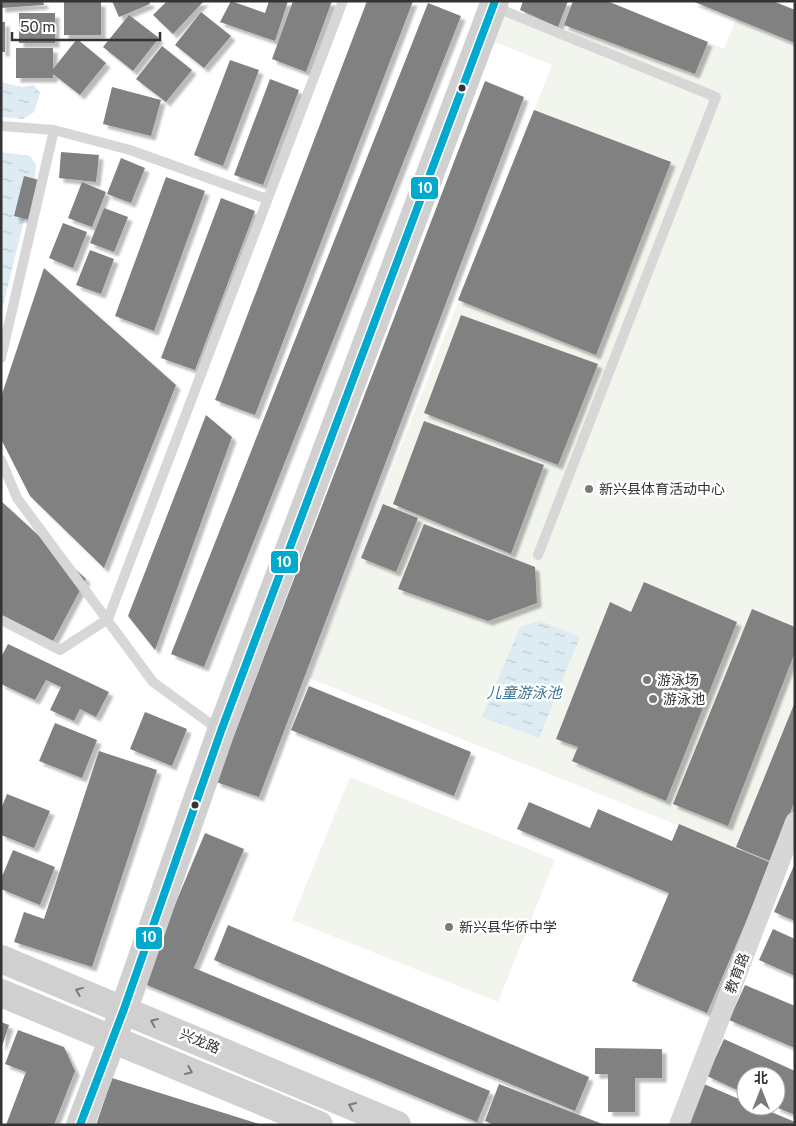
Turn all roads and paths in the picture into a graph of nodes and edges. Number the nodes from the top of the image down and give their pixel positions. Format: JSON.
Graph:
{"nodes":[{"id":1,"x":343,"y":1,"type":"edge"},
{"id":2,"x":490,"y":3,"type":"edge"},
{"id":3,"x":1,"y":126,"type":"edge"},
{"id":4,"x":54,"y":130,"type":"junction"},
{"id":5,"x":267,"y":199,"type":"junction"},
{"id":6,"x":1,"y":358,"type":"edge"},
{"id":7,"x":1,"y":460,"type":"edge"},
{"id":8,"x":538,"y":555,"type":"dead end"},
{"id":9,"x":108,"y":619,"type":"junction"},
{"id":10,"x":1,"y":620,"type":"edge"},
{"id":11,"x":221,"y":731,"type":"junction"},
{"id":12,"x":795,"y":822,"type":"edge"},
{"id":13,"x":1,"y":959,"type":"edge"},
{"id":14,"x":1,"y":993,"type":"edge"},
{"id":15,"x":124,"y":1009,"type":"junction"},
{"id":16,"x":112,"y":1038,"type":"junction"},
{"id":17,"x":80,"y":1125,"type":"edge"},
{"id":18,"x":319,"y":1125,"type":"edge"},
{"id":19,"x":397,"y":1125,"type":"edge"},
{"id":20,"x":679,"y":1125,"type":"edge"}],
"edges":[{"from":1,"to":5,"type":"lane"},
{"from":2,"to":8,"type":"lane"},
{"from":2,"to":11,"type":"street"},
{"from":3,"to":4,"type":"lane"},
{"from":4,"to":5,"type":"lane"},
{"from":4,"to":6,"type":"lane"},
{"from":5,"to":9,"type":"lane"},
{"from":7,"to":9,"type":"lane"},
{"from":9,"to":10,"type":"lane"},
{"from":9,"to":11,"type":"lane"},
{"from":11,"to":15,"type":"street"},
{"from":12,"to":20,"type":"street","name":"教育路"},
{"from":15,"to":13,"type":"street","name":"兴龙路","one_way":true},
{"from":14,"to":16,"type":"street"},
{"from":15,"to":16,"type":"street"},
{"from":19,"to":15,"type":"street","name":"兴龙路","one_way":true},
{"from":16,"to":17,"type":"street"},
{"from":16,"to":18,"type":"street","one_way":true}]}
